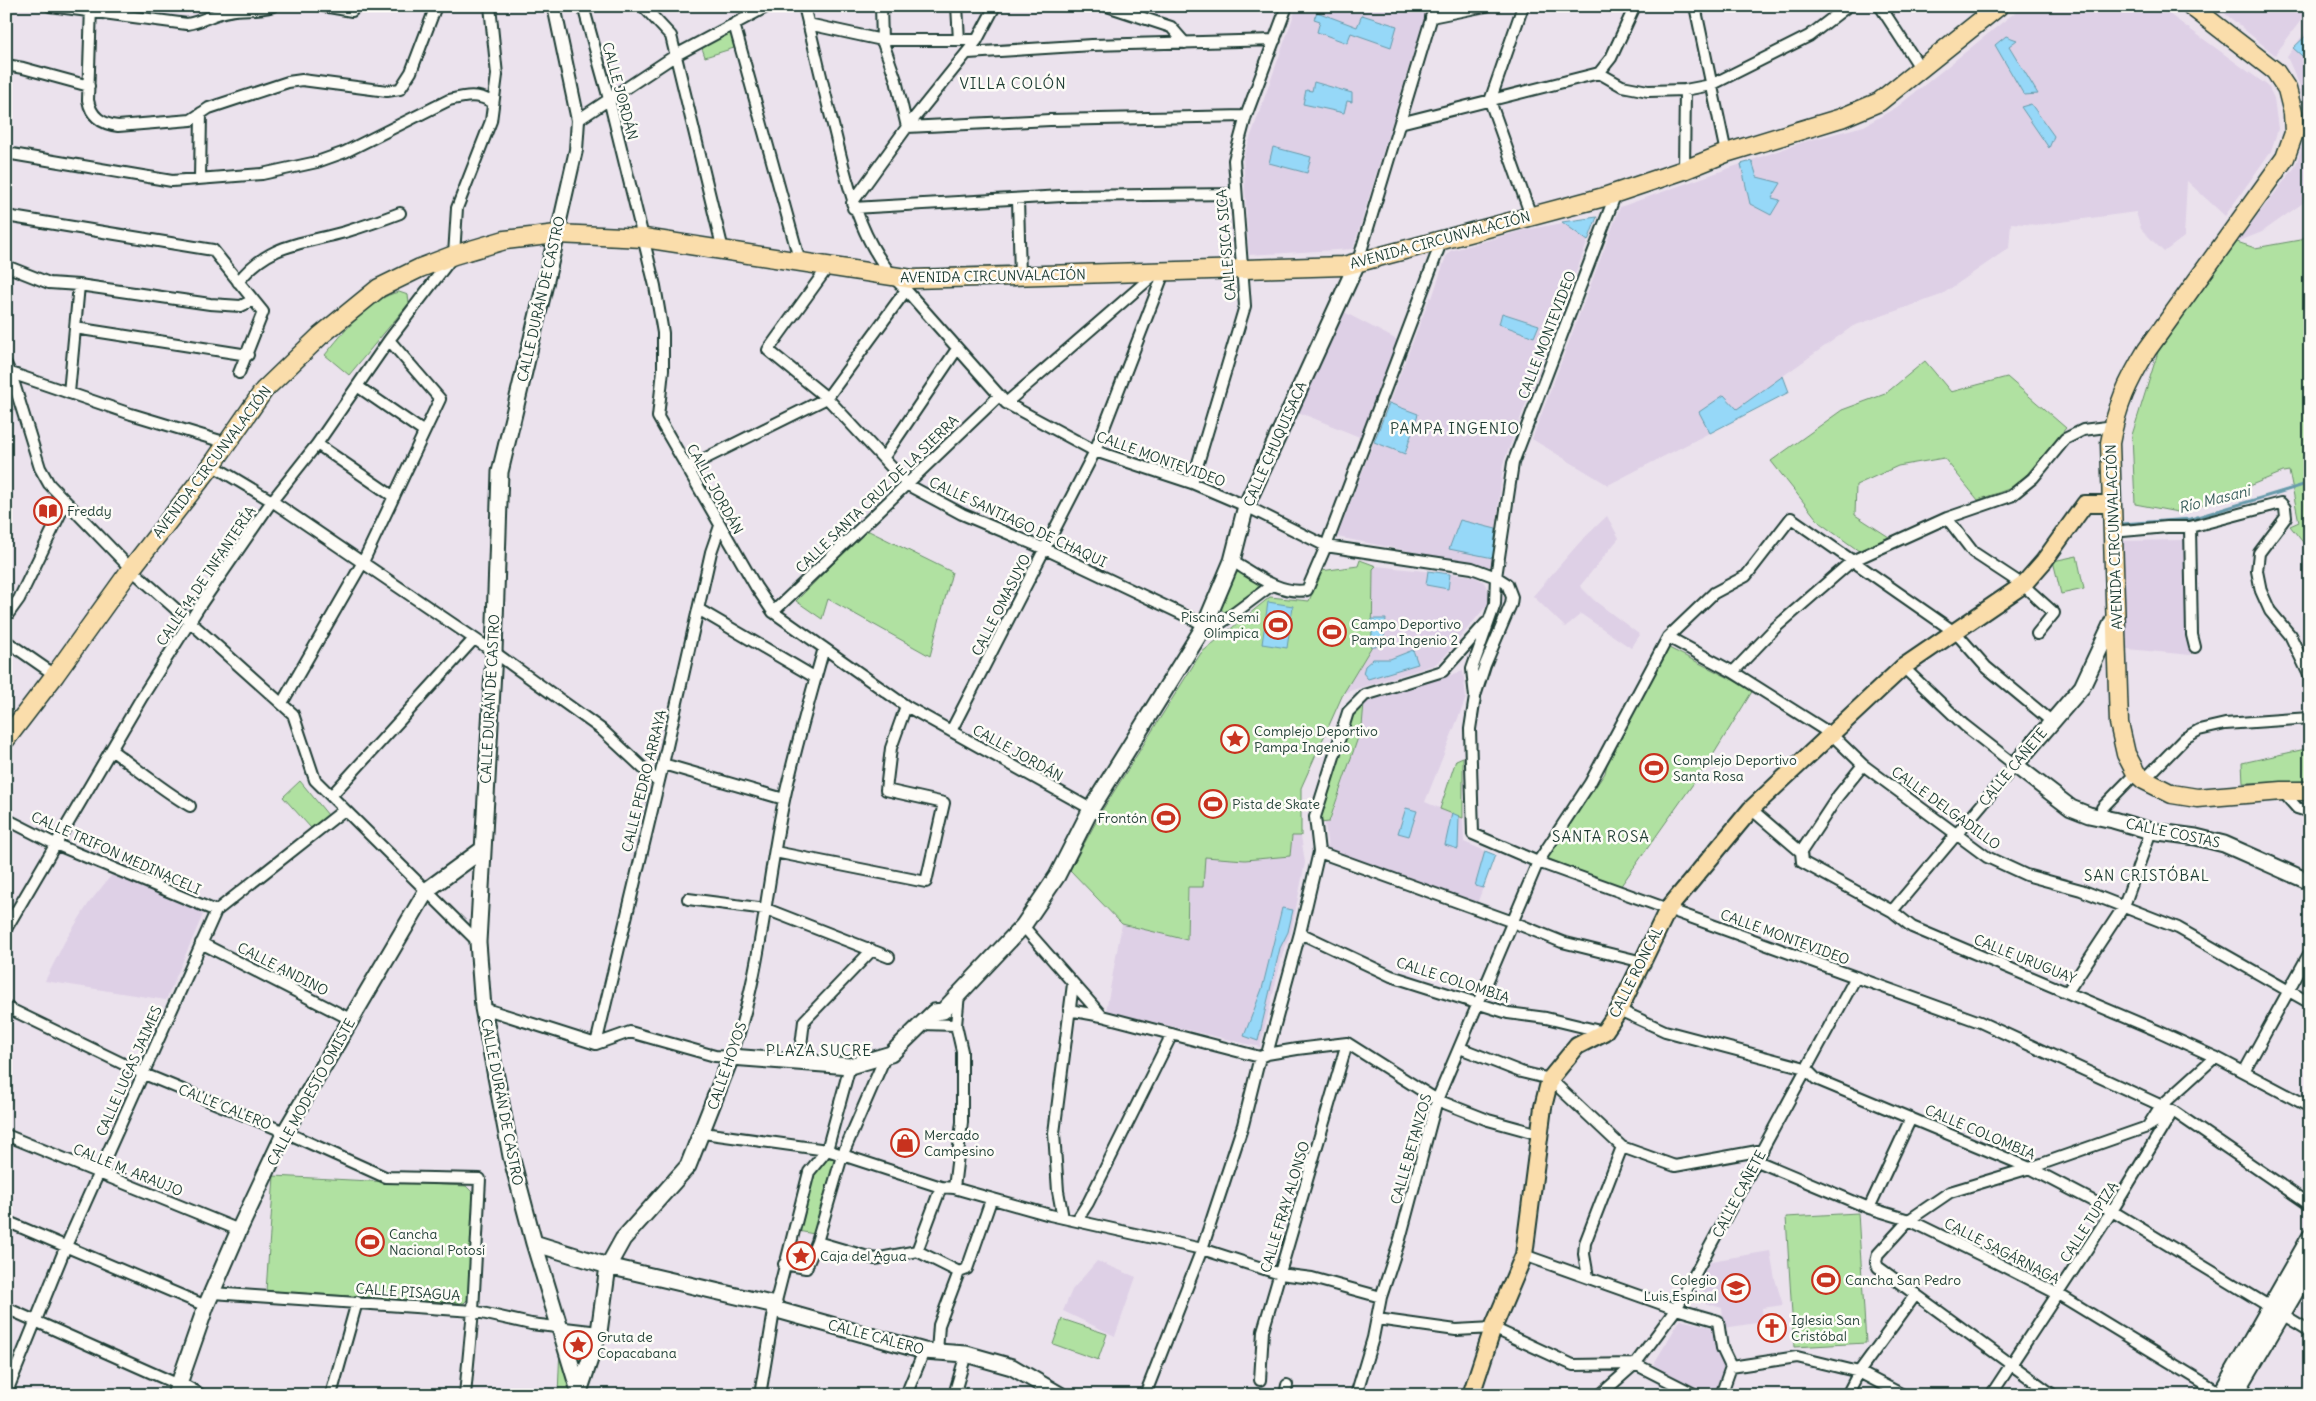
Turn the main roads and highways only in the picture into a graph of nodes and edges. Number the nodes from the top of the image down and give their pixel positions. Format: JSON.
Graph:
{"nodes":[{"id":1,"x":1999,"y":6,"type":"edge"},
{"id":2,"x":2191,"y":6,"type":"edge"},
{"id":3,"x":557,"y":234,"type":"junction"},
{"id":4,"x":1358,"y":261,"type":"junction"},
{"id":5,"x":2112,"y":504,"type":"junction"},
{"id":6,"x":2117,"y":613,"type":"junction"},
{"id":7,"x":6,"y":738,"type":"edge"},
{"id":8,"x":2015,"y":765,"type":"joint"},
{"id":9,"x":2310,"y":791,"type":"edge"},
{"id":10,"x":483,"y":849,"type":"junction"},
{"id":11,"x":2310,"y":882,"type":"edge"},
{"id":12,"x":731,"y":1057,"type":"joint"},
{"id":13,"x":2310,"y":1237,"type":"edge"},
{"id":14,"x":534,"y":1243,"type":"junction"},
{"id":15,"x":608,"y":1266,"type":"junction"},
{"id":16,"x":2310,"y":1267,"type":"edge"},
{"id":17,"x":177,"y":1390,"type":"edge"},
{"id":18,"x":578,"y":1393,"type":"edge"},
{"id":19,"x":2225,"y":1394,"type":"edge"},
{"id":20,"x":197,"y":1395,"type":"edge"},
{"id":21,"x":1060,"y":1395,"type":"edge"},
{"id":22,"x":1471,"y":1395,"type":"edge"}],
"edges":[{"from":1,"to":4,"type":"highway","name":"AVENIDA CIRCUNVALACIÓN"},
{"from":2,"to":5,"type":"highway","name":"AVENIDA CIRCUNVALACIÓN"},
{"from":3,"to":4,"type":"highway","name":"AVENIDA CIRCUNVALACIÓN"},
{"from":3,"to":7,"type":"highway","name":"AVENIDA CIRCUNVALACIÓN"},
{"from":3,"to":10,"type":"main road","name":"CALLE DURÁN DE CASTRO"},
{"from":4,"to":12,"type":"main road","name":"CALLE CHUQUISACA"},
{"from":5,"to":6,"type":"highway","name":"AVENIDA CIRCUNVALACIÓN"},
{"from":5,"to":22,"type":"main road","name":"CALLE RONCAL"},
{"from":6,"to":8,"type":"main road","name":"CALLE CAÑETE"},
{"from":6,"to":9,"type":"highway","name":"AVENIDA CIRCUNVALACIÓN"},
{"from":8,"to":11,"type":"main road","name":"CALLE COSTAS"},
{"from":10,"to":14,"type":"main road","name":"CALLE DURÁN DE CASTRO"},
{"from":10,"to":17,"type":"main road","name":"CALLE MODESTO OMISTE"},
{"from":12,"to":15,"type":"main road","name":"CALLE HOYOS"},
{"from":13,"to":19,"type":"main road"},
{"from":14,"to":15,"type":"main road","name":"CALLE CALERO"},
{"from":14,"to":18,"type":"main road","name":"CALLE DURÁN DE CASTRO"},
{"from":15,"to":18,"type":"main road","name":"CALLE HOYOS"},
{"from":15,"to":21,"type":"main road","name":"CALLE CALERO"},
{"from":16,"to":19,"type":"main road"},
{"from":17,"to":20,"type":"main road"}]}
